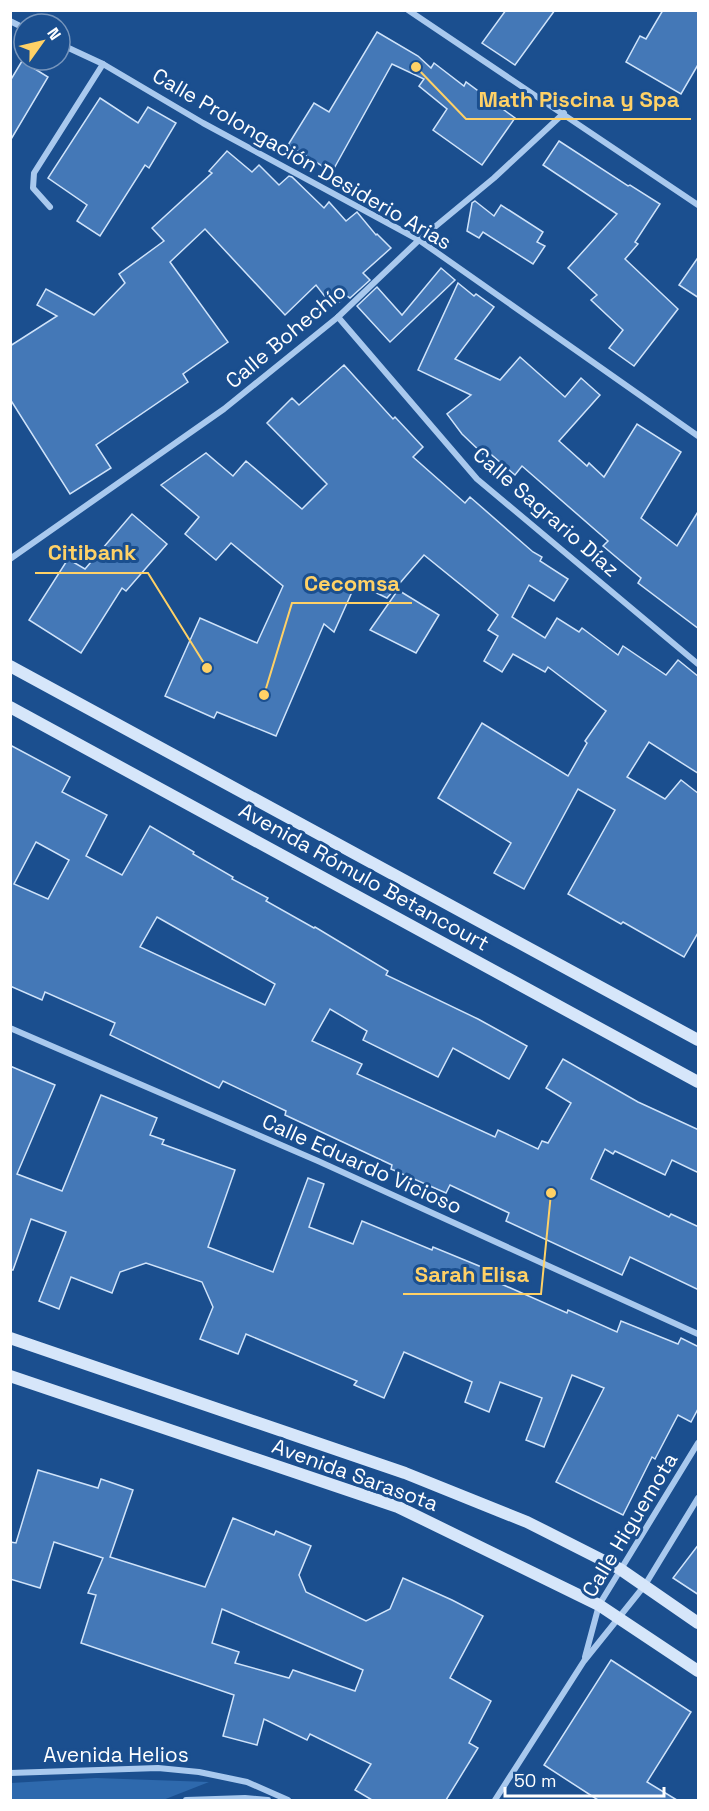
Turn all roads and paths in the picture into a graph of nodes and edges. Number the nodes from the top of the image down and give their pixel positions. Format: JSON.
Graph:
{"nodes":[{"id":1,"x":408,"y":10,"type":"edge"},
{"id":2,"x":72,"y":50,"type":"edge"},
{"id":3,"x":103,"y":64,"type":"junction"},
{"id":4,"x":564,"y":113,"type":"junction"},
{"id":5,"x":699,"y":205,"type":"edge"},
{"id":6,"x":50,"y":207,"type":"dead end"},
{"id":7,"x":419,"y":240,"type":"junction"},
{"id":8,"x":338,"y":317,"type":"junction"},
{"id":9,"x":699,"y":436,"type":"edge"},
{"id":10,"x":10,"y":559,"type":"edge"},
{"id":11,"x":699,"y":664,"type":"edge"},
{"id":12,"x":10,"y":666,"type":"edge"},
{"id":13,"x":10,"y":707,"type":"edge"},
{"id":14,"x":10,"y":1028,"type":"edge"},
{"id":15,"x":699,"y":1040,"type":"edge"},
{"id":16,"x":699,"y":1082,"type":"edge"},
{"id":17,"x":699,"y":1334,"type":"edge"},
{"id":18,"x":10,"y":1338,"type":"edge"},
{"id":19,"x":10,"y":1376,"type":"edge"},
{"id":20,"x":699,"y":1443,"type":"edge"},
{"id":21,"x":699,"y":1498,"type":"edge"},
{"id":22,"x":620,"y":1569,"type":"junction"},
{"id":23,"x":645,"y":1585,"type":"junction"},
{"id":24,"x":599,"y":1605,"type":"junction"},
{"id":25,"x":619,"y":1618,"type":"junction"},
{"id":26,"x":699,"y":1623,"type":"edge"},
{"id":27,"x":584,"y":1661,"type":"junction"},
{"id":28,"x":699,"y":1671,"type":"edge"},
{"id":29,"x":10,"y":1773,"type":"edge"},
{"id":30,"x":186,"y":1800,"type":"edge"},
{"id":31,"x":268,"y":1800,"type":"edge"},
{"id":32,"x":288,"y":1800,"type":"edge"},
{"id":33,"x":495,"y":1800,"type":"edge"}],
"edges":[{"from":1,"to":4,"type":"street"},
{"from":2,"to":3,"type":"street","name":"Calle Prolongación Desiderio Arias"},
{"from":3,"to":6,"type":"street"},
{"from":3,"to":7,"type":"street","name":"Calle Prolongación Desiderio Arias"},
{"from":4,"to":5,"type":"street"},
{"from":4,"to":7,"type":"street","name":"Calle Bohechío"},
{"from":7,"to":8,"type":"street","name":"Calle Bohechío"},
{"from":7,"to":9,"type":"street","name":"Calle Prolongación Desiderio Arias"},
{"from":8,"to":10,"type":"street","name":"Calle Bohechío"},
{"from":8,"to":11,"type":"street","name":"Calle Sagrario Díaz"},
{"from":12,"to":15,"type":"main road","name":"Avenida Rómulo Betancourt"},
{"from":13,"to":16,"type":"main road","name":"Avenida Rómulo Betancourt"},
{"from":14,"to":17,"type":"street","name":"Calle Eduardo Vicioso"},
{"from":18,"to":22,"type":"main road","name":"Avenida Sarasota"},
{"from":19,"to":24,"type":"main road","name":"Avenida Sarasota"},
{"from":20,"to":22,"type":"street","name":"Calle Higuemota"},
{"from":21,"to":23,"type":"street","name":"Calle Higuemota"},
{"from":22,"to":23,"type":"main road","name":"Avenida Sarasota"},
{"from":22,"to":24,"type":"street","name":"Calle Higuemota"},
{"from":23,"to":25,"type":"street","name":"Calle Higuemota"},
{"from":23,"to":26,"type":"main road","name":"Avenida Sarasota"},
{"from":24,"to":25,"type":"main road","name":"Avenida Sarasota"},
{"from":24,"to":27,"type":"street","name":"Calle Higuemota"},
{"from":25,"to":27,"type":"street","name":"Calle Higuemota"},
{"from":25,"to":28,"type":"main road","name":"Avenida Sarasota"},
{"from":27,"to":33,"type":"street","name":"Calle Higuemota"},
{"from":29,"to":32,"type":"street","name":"Avenida Helios"},
{"from":30,"to":31,"type":"street"}]}
